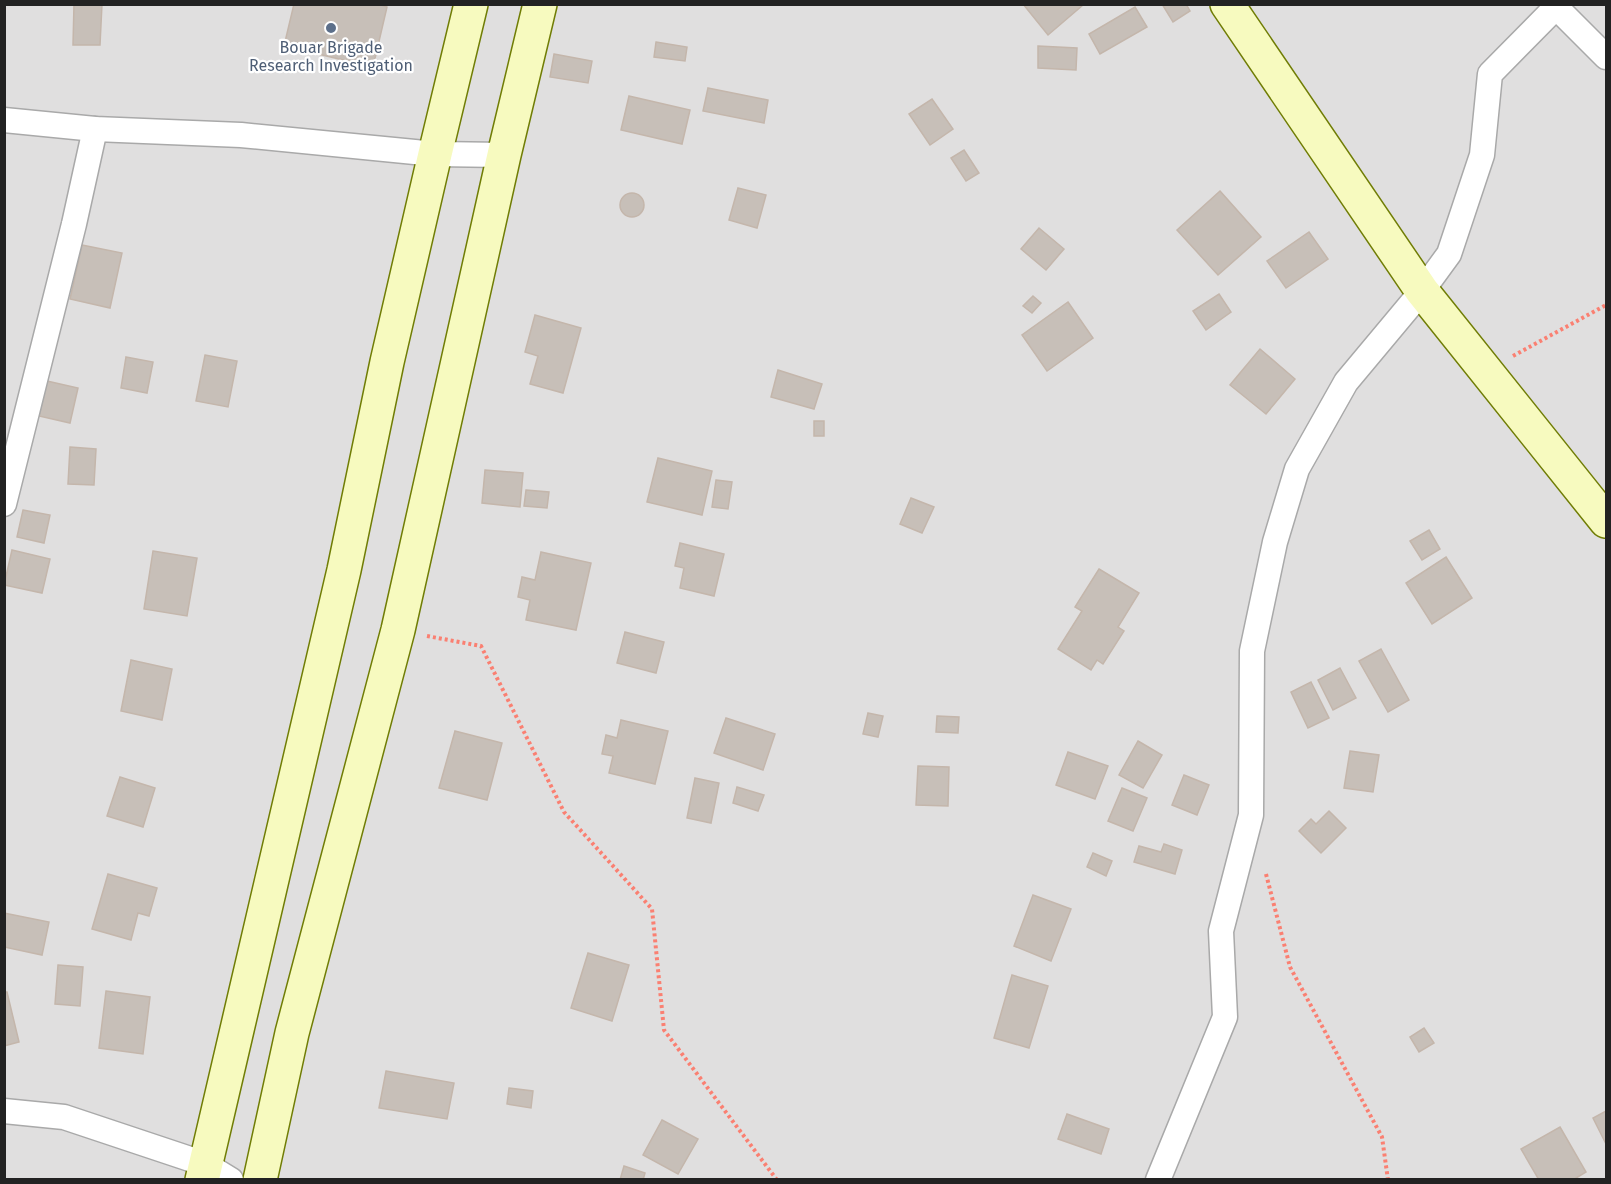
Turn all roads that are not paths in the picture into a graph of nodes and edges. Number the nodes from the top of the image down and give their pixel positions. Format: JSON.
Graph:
{"nodes":[{"id":1,"x":471,"y":4,"type":"edge"},
{"id":2,"x":540,"y":4,"type":"edge"},
{"id":3,"x":1227,"y":4,"type":"edge"},
{"id":4,"x":1556,"y":5,"type":"edge"},
{"id":5,"x":1606,"y":57,"type":"edge"},
{"id":6,"x":4,"y":120,"type":"edge"},
{"id":7,"x":95,"y":129,"type":"junction"},
{"id":8,"x":435,"y":154,"type":"junction"},
{"id":9,"x":504,"y":155,"type":"junction"},
{"id":10,"x":1422,"y":291,"type":"junction"},
{"id":11,"x":4,"y":504,"type":"edge"},
{"id":12,"x":1606,"y":521,"type":"edge"},
{"id":13,"x":4,"y":1111,"type":"edge"},
{"id":14,"x":212,"y":1174,"type":"edge"},
{"id":15,"x":260,"y":1179,"type":"edge"},
{"id":16,"x":1158,"y":1179,"type":"edge"}],
"edges":[{"from":1,"to":8,"type":"main road"},
{"from":2,"to":9,"type":"main road"},
{"from":3,"to":10,"type":"main road"},
{"from":4,"to":5,"type":"street"},
{"from":4,"to":10,"type":"street"},
{"from":6,"to":7,"type":"street"},
{"from":7,"to":8,"type":"street"},
{"from":7,"to":11,"type":"street"},
{"from":8,"to":9,"type":"street"},
{"from":8,"to":14,"type":"main road"},
{"from":9,"to":15,"type":"main road"},
{"from":10,"to":12,"type":"main road"},
{"from":10,"to":16,"type":"street"},
{"from":13,"to":14,"type":"street"}]}
